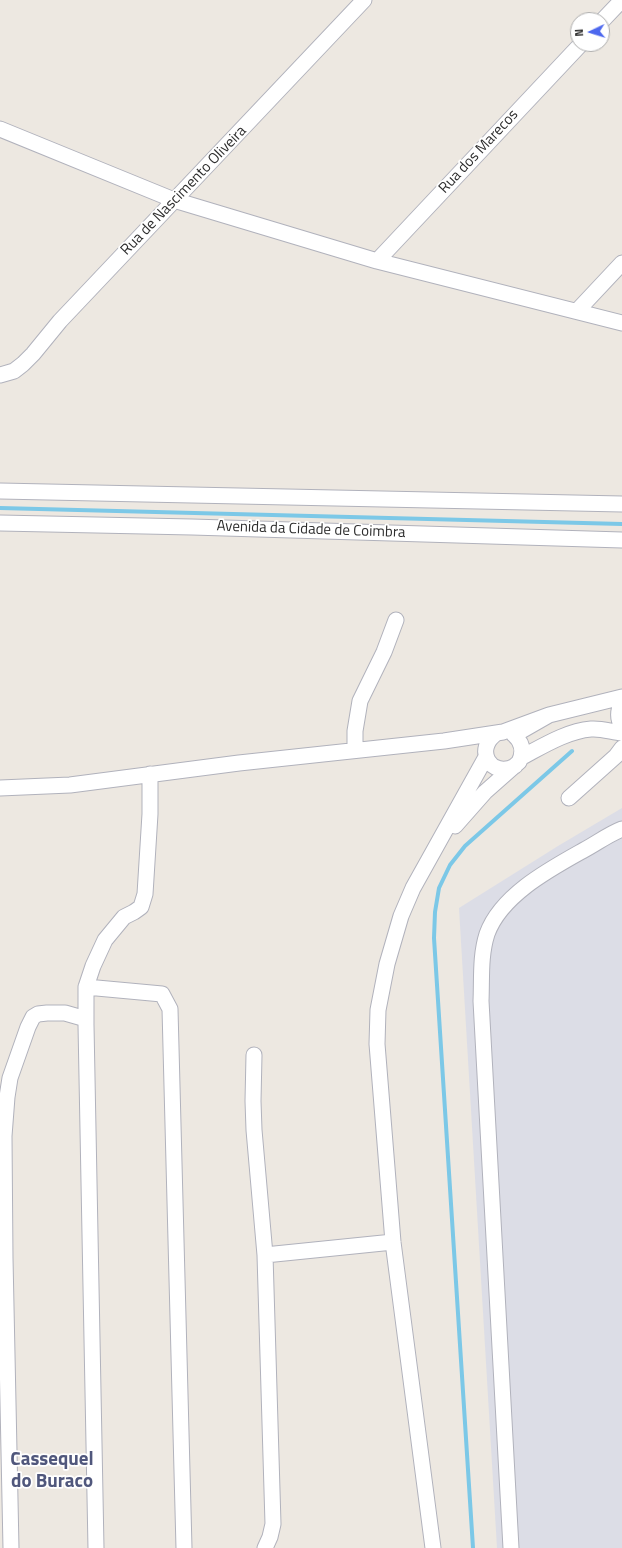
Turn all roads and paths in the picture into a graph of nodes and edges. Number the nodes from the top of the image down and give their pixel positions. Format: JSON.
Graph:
{"nodes":[{"id":1,"x":364,"y":0,"type":"edge"},
{"id":2,"x":622,"y":0,"type":"edge"},
{"id":3,"x":610,"y":13,"type":"edge"},
{"id":4,"x":573,"y":52,"type":"edge"},
{"id":5,"x":0,"y":129,"type":"edge"},
{"id":6,"x":174,"y":200,"type":"junction"},
{"id":7,"x":377,"y":261,"type":"junction"},
{"id":8,"x":622,"y":262,"type":"edge"},
{"id":9,"x":577,"y":311,"type":"junction"},
{"id":10,"x":622,"y":323,"type":"edge"},
{"id":11,"x":0,"y":375,"type":"edge"},
{"id":12,"x":0,"y":491,"type":"edge"},
{"id":13,"x":622,"y":504,"type":"edge"},
{"id":14,"x":0,"y":523,"type":"edge"},
{"id":15,"x":622,"y":540,"type":"edge"},
{"id":16,"x":396,"y":620,"type":"dead end"},
{"id":17,"x":622,"y":697,"type":"edge"},
{"id":18,"x":622,"y":702,"type":"edge"},
{"id":19,"x":549,"y":715,"type":"junction"},
{"id":20,"x":622,"y":726,"type":"edge"},
{"id":21,"x":497,"y":733,"type":"junction"},
{"id":22,"x":622,"y":733,"type":"edge"},
{"id":23,"x":444,"y":741,"type":"junction"},
{"id":24,"x":622,"y":748,"type":"edge"},
{"id":25,"x":354,"y":750,"type":"junction"},
{"id":26,"x":486,"y":753,"type":"junction"},
{"id":27,"x":518,"y":762,"type":"junction"},
{"id":28,"x":150,"y":774,"type":"junction"},
{"id":29,"x":0,"y":788,"type":"edge"},
{"id":30,"x":569,"y":798,"type":"dead end"},
{"id":31,"x":622,"y":829,"type":"edge"},
{"id":32,"x":413,"y":888,"type":"junction"},
{"id":33,"x":86,"y":987,"type":"junction"},
{"id":34,"x":86,"y":1019,"type":"junction"},
{"id":35,"x":254,"y":1056,"type":"dead end"},
{"id":36,"x":393,"y":1242,"type":"junction"},
{"id":37,"x":2,"y":1254,"type":"edge"},
{"id":38,"x":265,"y":1255,"type":"junction"},
{"id":39,"x":11,"y":1548,"type":"edge"},
{"id":40,"x":96,"y":1548,"type":"edge"},
{"id":41,"x":184,"y":1548,"type":"edge"},
{"id":42,"x":265,"y":1548,"type":"edge"},
{"id":43,"x":433,"y":1548,"type":"edge"},
{"id":44,"x":511,"y":1548,"type":"edge"}],
"edges":[{"from":1,"to":6,"type":"street","name":"Rua de Nascimento Oliveira"},
{"from":2,"to":3,"type":"street"},
{"from":4,"to":7,"type":"street","name":"Rua dos Marecos"},
{"from":5,"to":6,"type":"street"},
{"from":6,"to":7,"type":"street"},
{"from":6,"to":11,"type":"street","name":"Rua de Nascimento Oliveira"},
{"from":7,"to":9,"type":"street"},
{"from":8,"to":9,"type":"street"},
{"from":9,"to":10,"type":"street"},
{"from":12,"to":13,"type":"street","name":"Avenida da Cidade de Coimbra"},
{"from":14,"to":15,"type":"street","name":"Avenida da Cidade de Coimbra"},
{"from":16,"to":25,"type":"street"},
{"from":17,"to":19,"type":"street"},
{"from":18,"to":20,"type":"street"},
{"from":19,"to":21,"type":"street"},
{"from":19,"to":27,"type":"street"},
{"from":21,"to":23,"type":"street"},
{"from":21,"to":26,"type":"street"},
{"from":22,"to":27,"type":"street"},
{"from":23,"to":25,"type":"street"},
{"from":23,"to":26,"type":"street"},
{"from":24,"to":30,"type":"street"},
{"from":25,"to":28,"type":"street"},
{"from":26,"to":27,"type":"street"},
{"from":26,"to":32,"type":"street"},
{"from":27,"to":32,"type":"street"},
{"from":28,"to":29,"type":"street"},
{"from":28,"to":33,"type":"street"},
{"from":31,"to":44,"type":"street"},
{"from":32,"to":36,"type":"street"},
{"from":33,"to":34,"type":"street"},
{"from":33,"to":41,"type":"street"},
{"from":34,"to":37,"type":"street"},
{"from":34,"to":40,"type":"street"},
{"from":35,"to":38,"type":"street"},
{"from":36,"to":38,"type":"street"},
{"from":36,"to":43,"type":"street"},
{"from":37,"to":39,"type":"street"},
{"from":38,"to":42,"type":"street"}]}
